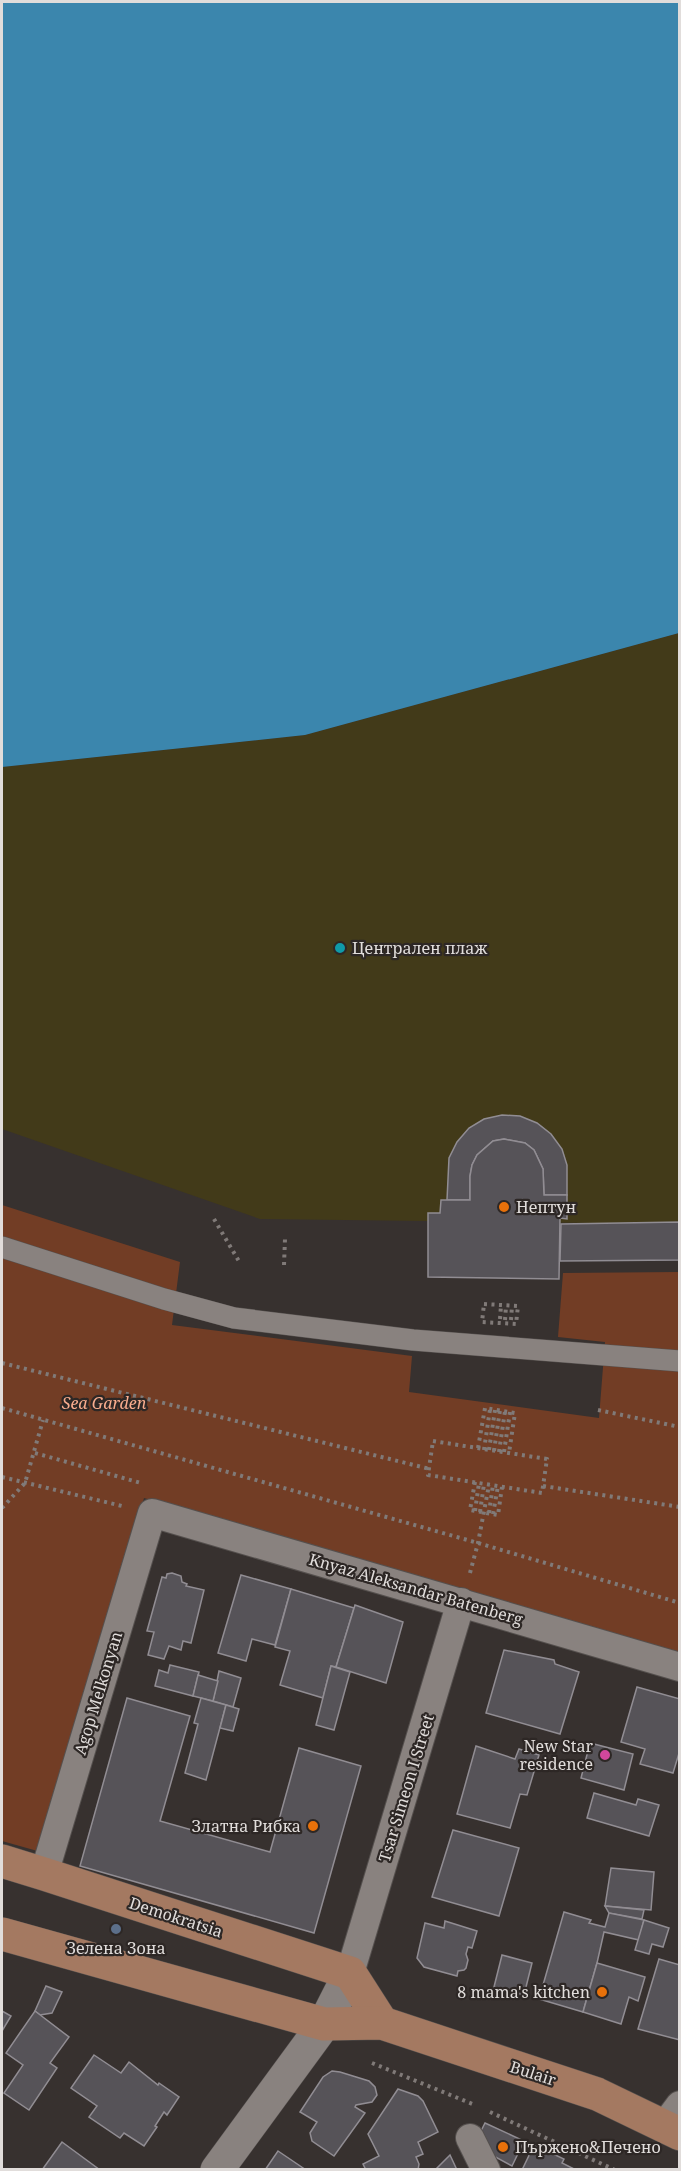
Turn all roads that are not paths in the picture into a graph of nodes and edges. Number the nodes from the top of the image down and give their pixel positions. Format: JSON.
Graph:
{"nodes":[{"id":1,"x":2,"y":1247,"type":"edge"},
{"id":2,"x":680,"y":1361,"type":"edge"},
{"id":3,"x":152,"y":1513,"type":"joint"},
{"id":4,"x":461,"y":1602,"type":"junction"},
{"id":5,"x":680,"y":1667,"type":"edge"},
{"id":6,"x":2,"y":1862,"type":"edge"},
{"id":7,"x":44,"y":1874,"type":"junction"},
{"id":8,"x":2,"y":1934,"type":"edge"},
{"id":9,"x":350,"y":1973,"type":"junction"},
{"id":10,"x":382,"y":2023,"type":"junction"},
{"id":11,"x":324,"y":2024,"type":"junction"},
{"id":12,"x":675,"y":2121,"type":"edge"},
{"id":13,"x":470,"y":2138,"type":"dead end"},
{"id":14,"x":217,"y":2169,"type":"edge"},
{"id":15,"x":486,"y":2169,"type":"edge"}],
"edges":[{"from":1,"to":2,"type":"street"},
{"from":3,"to":4,"type":"street","name":"Knyaz Aleksandar Batenberg"},
{"from":3,"to":7,"type":"street","name":"Agop Melkonyan"},
{"from":4,"to":5,"type":"street","name":"Knyaz Aleksandar Batenberg"},
{"from":4,"to":9,"type":"street","name":"Tsar Simeon I Street"},
{"from":6,"to":7,"type":"main road","name":"Demokratsia"},
{"from":7,"to":9,"type":"main road","name":"Demokratsia"},
{"from":8,"to":11,"type":"main road"},
{"from":9,"to":10,"type":"main road"},
{"from":9,"to":11,"type":"street"},
{"from":10,"to":11,"type":"main road","name":"Bulair"},
{"from":10,"to":12,"type":"main road","name":"Bulair"},
{"from":11,"to":14,"type":"street"},
{"from":13,"to":15,"type":"street"}]}
